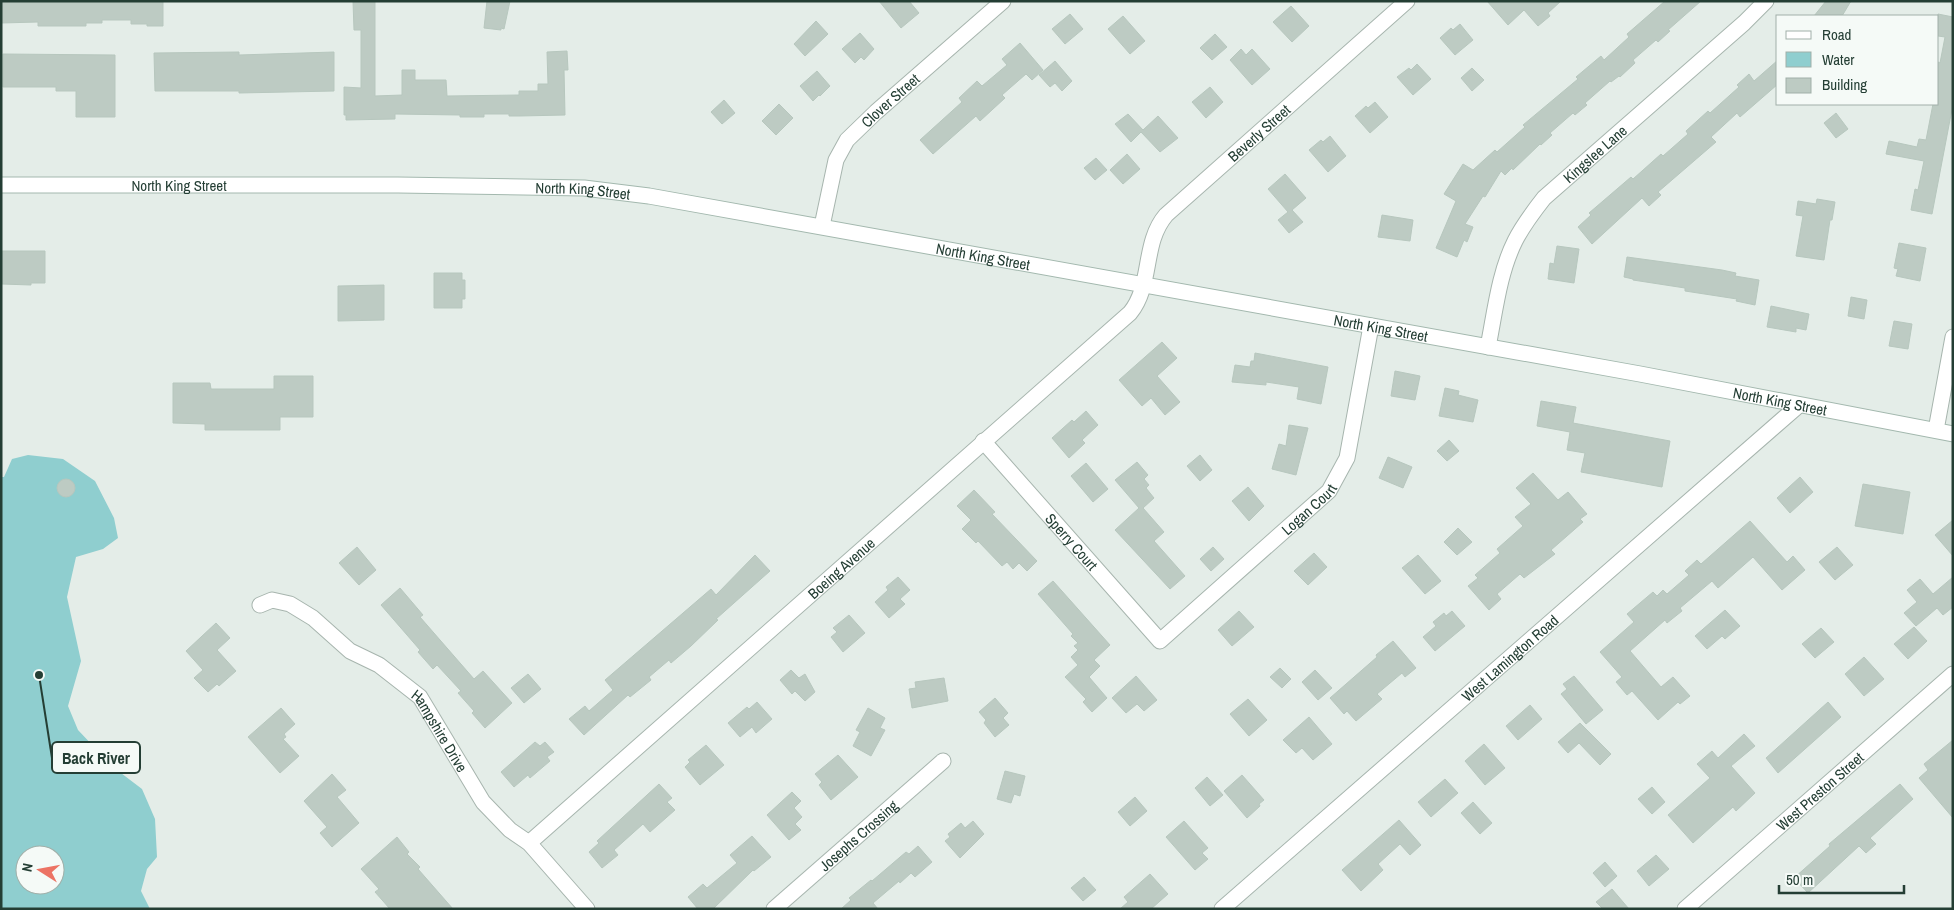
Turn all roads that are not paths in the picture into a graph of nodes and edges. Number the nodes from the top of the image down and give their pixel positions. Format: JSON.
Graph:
{"nodes":[{"id":1,"x":1003,"y":1,"type":"edge"},
{"id":2,"x":1407,"y":1,"type":"edge"},
{"id":3,"x":1766,"y":1,"type":"edge"},
{"id":4,"x":1,"y":185,"type":"edge"},
{"id":5,"x":822,"y":226,"type":"junction"},
{"id":6,"x":1143,"y":284,"type":"junction"},
{"id":7,"x":1371,"y":326,"type":"junction"},
{"id":8,"x":1953,"y":337,"type":"edge"},
{"id":9,"x":1488,"y":347,"type":"junction"},
{"id":10,"x":1798,"y":405,"type":"junction"},
{"id":11,"x":1936,"y":430,"type":"junction"},
{"id":12,"x":1953,"y":434,"type":"edge"},
{"id":13,"x":983,"y":441,"type":"junction"},
{"id":14,"x":260,"y":605,"type":"dead end"},
{"id":15,"x":1160,"y":641,"type":"joint"},
{"id":16,"x":1953,"y":674,"type":"edge"},
{"id":17,"x":943,"y":761,"type":"dead end"},
{"id":18,"x":529,"y":843,"type":"junction"},
{"id":19,"x":587,"y":909,"type":"edge"},
{"id":20,"x":774,"y":909,"type":"edge"},
{"id":21,"x":1222,"y":909,"type":"edge"},
{"id":22,"x":1685,"y":909,"type":"edge"}],
"edges":[{"from":1,"to":5,"type":"street","name":"Clover Street"},
{"from":2,"to":6,"type":"street","name":"Beverly Street"},
{"from":3,"to":9,"type":"street","name":"Kingslee Lane"},
{"from":4,"to":5,"type":"street","name":"North King Street"},
{"from":5,"to":6,"type":"street","name":"North King Street"},
{"from":6,"to":7,"type":"street","name":"North King Street"},
{"from":6,"to":13,"type":"street","name":"Boeing Avenue"},
{"from":7,"to":9,"type":"street","name":"North King Street"},
{"from":7,"to":15,"type":"street","name":"Logan Court"},
{"from":8,"to":11,"type":"street"},
{"from":9,"to":10,"type":"street","name":"North King Street"},
{"from":10,"to":11,"type":"street","name":"North King Street"},
{"from":10,"to":21,"type":"street","name":"West Lamington Road"},
{"from":11,"to":12,"type":"street","name":"North King Street"},
{"from":13,"to":15,"type":"street","name":"Sperry Court"},
{"from":13,"to":18,"type":"street","name":"Boeing Avenue"},
{"from":14,"to":18,"type":"street","name":"Hampshire Drive"},
{"from":16,"to":22,"type":"street","name":"West Preston Street"},
{"from":17,"to":20,"type":"street","name":"Josephs Crossing"},
{"from":18,"to":19,"type":"street","name":"Hampshire Drive"}]}
